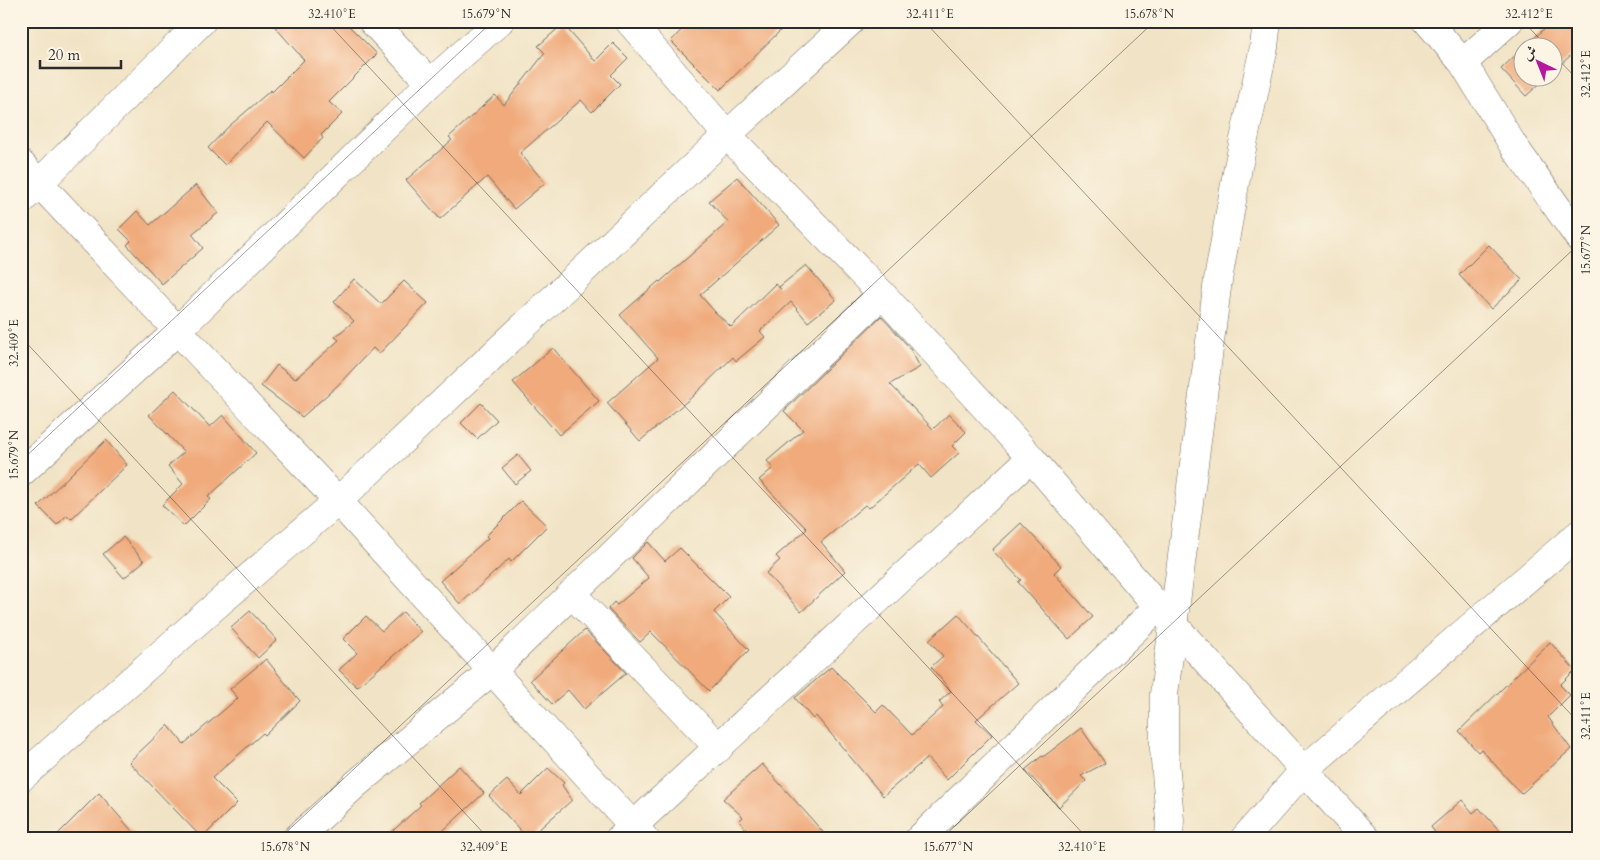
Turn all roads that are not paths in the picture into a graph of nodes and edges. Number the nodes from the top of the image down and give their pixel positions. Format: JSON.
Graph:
{"nodes":[{"id":1,"x":202,"y":21,"type":"edge"},
{"id":2,"x":372,"y":21,"type":"edge"},
{"id":3,"x":500,"y":21,"type":"edge"},
{"id":4,"x":629,"y":21,"type":"edge"},
{"id":5,"x":851,"y":21,"type":"edge"},
{"id":6,"x":1267,"y":21,"type":"edge"},
{"id":7,"x":1427,"y":21,"type":"edge"},
{"id":8,"x":1509,"y":21,"type":"edge"},
{"id":9,"x":1463,"y":64,"type":"junction"},
{"id":10,"x":430,"y":83,"type":"junction"},
{"id":11,"x":727,"y":135,"type":"junction"},
{"id":12,"x":21,"y":164,"type":"edge"},
{"id":13,"x":30,"y":193,"type":"edge"},
{"id":14,"x":1579,"y":238,"type":"edge"},
{"id":15,"x":882,"y":294,"type":"junction"},
{"id":16,"x":178,"y":330,"type":"junction"},
{"id":17,"x":1031,"y":458,"type":"junction"},
{"id":18,"x":21,"y":473,"type":"edge"},
{"id":19,"x":338,"y":501,"type":"junction"},
{"id":20,"x":1579,"y":534,"type":"edge"},
{"id":21,"x":572,"y":594,"type":"junction"},
{"id":22,"x":1166,"y":614,"type":"junction"},
{"id":23,"x":493,"y":670,"type":"junction"},
{"id":24,"x":719,"y":748,"type":"junction"},
{"id":25,"x":1305,"y":769,"type":"junction"},
{"id":26,"x":21,"y":778,"type":"edge"},
{"id":27,"x":633,"y":834,"type":"edge"},
{"id":28,"x":296,"y":839,"type":"edge"},
{"id":29,"x":918,"y":839,"type":"edge"},
{"id":30,"x":1169,"y":839,"type":"edge"},
{"id":31,"x":1244,"y":839,"type":"edge"},
{"id":32,"x":1366,"y":839,"type":"edge"}],
"edges":[{"from":1,"to":13,"type":"street"},
{"from":2,"to":10,"type":"street"},
{"from":3,"to":10,"type":"street"},
{"from":4,"to":11,"type":"street"},
{"from":5,"to":11,"type":"street"},
{"from":6,"to":22,"type":"street"},
{"from":7,"to":9,"type":"street"},
{"from":8,"to":9,"type":"street"},
{"from":9,"to":14,"type":"street"},
{"from":10,"to":16,"type":"street"},
{"from":11,"to":15,"type":"street"},
{"from":11,"to":19,"type":"street"},
{"from":12,"to":13,"type":"street"},
{"from":13,"to":16,"type":"street"},
{"from":15,"to":17,"type":"street"},
{"from":15,"to":21,"type":"street"},
{"from":16,"to":18,"type":"street"},
{"from":16,"to":19,"type":"street"},
{"from":17,"to":22,"type":"street"},
{"from":17,"to":24,"type":"street"},
{"from":19,"to":23,"type":"street"},
{"from":19,"to":26,"type":"street"},
{"from":20,"to":25,"type":"street"},
{"from":21,"to":23,"type":"street"},
{"from":21,"to":24,"type":"street"},
{"from":22,"to":25,"type":"street"},
{"from":22,"to":29,"type":"street"},
{"from":22,"to":30,"type":"street"},
{"from":23,"to":27,"type":"street"},
{"from":23,"to":28,"type":"street"},
{"from":24,"to":27,"type":"street"},
{"from":25,"to":31,"type":"street"},
{"from":25,"to":32,"type":"street"}]}
